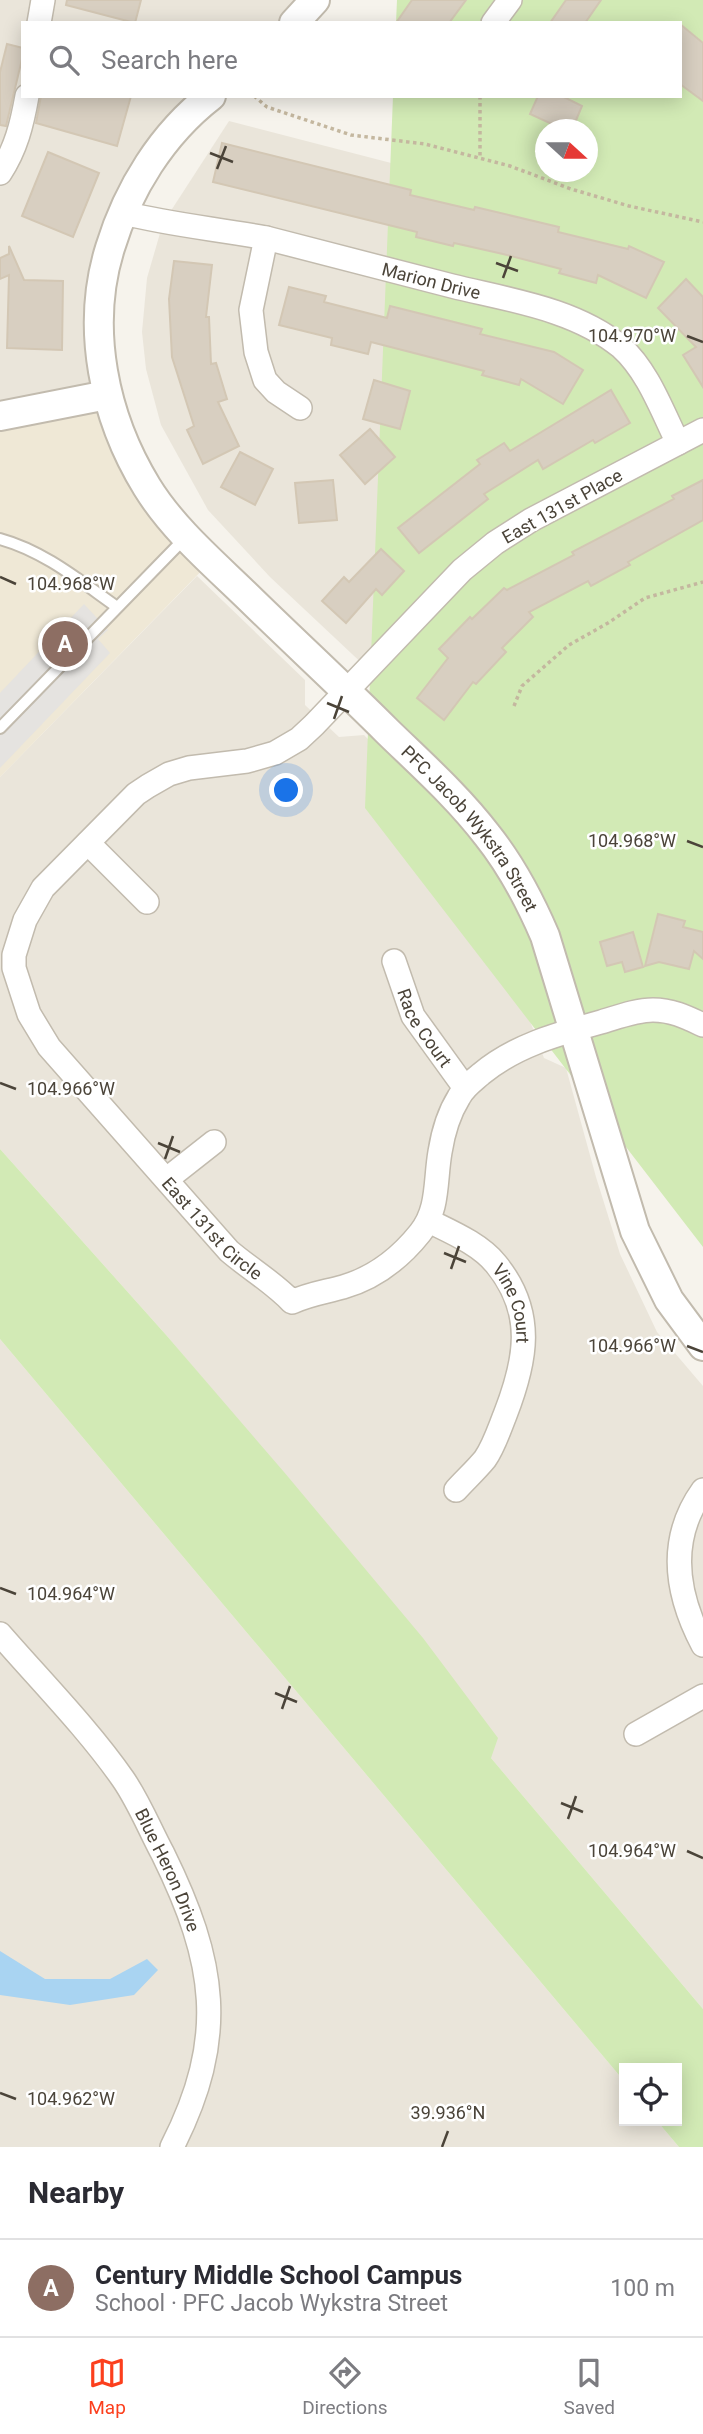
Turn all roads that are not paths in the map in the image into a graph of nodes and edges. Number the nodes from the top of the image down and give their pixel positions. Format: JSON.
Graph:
{"nodes":[{"id":1,"x":43,"y":0,"type":"edge"},
{"id":2,"x":315,"y":0,"type":"edge"},
{"id":3,"x":510,"y":0,"type":"edge"},
{"id":4,"x":39,"y":21,"type":"edge"},
{"id":5,"x":296,"y":21,"type":"edge"},
{"id":6,"x":494,"y":21,"type":"edge"},
{"id":7,"x":27,"y":98,"type":"edge"},
{"id":8,"x":209,"y":98,"type":"edge"},
{"id":9,"x":0,"y":173,"type":"edge"},
{"id":10,"x":124,"y":213,"type":"junction"},
{"id":11,"x":266,"y":239,"type":"junction"},
{"id":12,"x":107,"y":395,"type":"junction"},
{"id":13,"x":300,"y":408,"type":"dead end"},
{"id":14,"x":0,"y":416,"type":"edge"},
{"id":15,"x":703,"y":430,"type":"edge"},
{"id":16,"x":678,"y":443,"type":"junction"},
{"id":17,"x":187,"y":536,"type":"junction"},
{"id":18,"x":0,"y":539,"type":"edge"},
{"id":19,"x":117,"y":607,"type":"junction"},
{"id":20,"x":347,"y":691,"type":"junction"},
{"id":21,"x":0,"y":727,"type":"edge"},
{"id":22,"x":88,"y":843,"type":"junction"},
{"id":23,"x":147,"y":902,"type":"dead end"},
{"id":24,"x":394,"y":961,"type":"dead end"},
{"id":25,"x":703,"y":1026,"type":"edge"},
{"id":26,"x":575,"y":1029,"type":"junction"},
{"id":27,"x":465,"y":1088,"type":"junction"},
{"id":28,"x":214,"y":1142,"type":"dead end"},
{"id":29,"x":167,"y":1179,"type":"junction"},
{"id":30,"x":429,"y":1221,"type":"junction"},
{"id":31,"x":703,"y":1346,"type":"edge"},
{"id":32,"x":456,"y":1490,"type":"dead end"},
{"id":33,"x":703,"y":1490,"type":"edge"},
{"id":34,"x":0,"y":1634,"type":"edge"},
{"id":35,"x":703,"y":1645,"type":"edge"},
{"id":36,"x":703,"y":1696,"type":"edge"},
{"id":37,"x":636,"y":1734,"type":"dead end"},
{"id":38,"x":172,"y":2147,"type":"edge"}],
"edges":[{"from":1,"to":4,"type":"street"},
{"from":2,"to":5,"type":"street"},
{"from":3,"to":6,"type":"street"},
{"from":7,"to":9,"type":"street"},
{"from":8,"to":10,"type":"street","name":"PFC Jacob Wykstra Street"},
{"from":10,"to":11,"type":"street","name":"Marion Drive"},
{"from":10,"to":12,"type":"street","name":"PFC Jacob Wykstra Street"},
{"from":11,"to":13,"type":"street"},
{"from":11,"to":16,"type":"street","name":"Marion Drive"},
{"from":12,"to":14,"type":"street"},
{"from":12,"to":17,"type":"street","name":"PFC Jacob Wykstra Street"},
{"from":15,"to":16,"type":"street","name":"East 131st Place"},
{"from":16,"to":20,"type":"street","name":"East 131st Place"},
{"from":17,"to":19,"type":"lane"},
{"from":17,"to":20,"type":"street","name":"PFC Jacob Wykstra Street"},
{"from":18,"to":19,"type":"lane"},
{"from":19,"to":21,"type":"lane"},
{"from":20,"to":22,"type":"street","name":"East 131st Circle"},
{"from":20,"to":26,"type":"street","name":"PFC Jacob Wykstra Street"},
{"from":22,"to":23,"type":"street"},
{"from":22,"to":29,"type":"street","name":"East 131st Circle"},
{"from":24,"to":27,"type":"street","name":"Race Court"},
{"from":25,"to":26,"type":"street","name":"East 131st Circle"},
{"from":26,"to":27,"type":"street","name":"East 131st Circle"},
{"from":26,"to":31,"type":"street","name":"PFC Jacob Wykstra Street"},
{"from":27,"to":30,"type":"street","name":"East 131st Circle"},
{"from":28,"to":29,"type":"street"},
{"from":29,"to":30,"type":"street","name":"East 131st Circle"},
{"from":30,"to":32,"type":"street","name":"Vine Court"},
{"from":33,"to":35,"type":"street"},
{"from":34,"to":38,"type":"street","name":"Blue Heron Drive"},
{"from":36,"to":37,"type":"street"}]}
